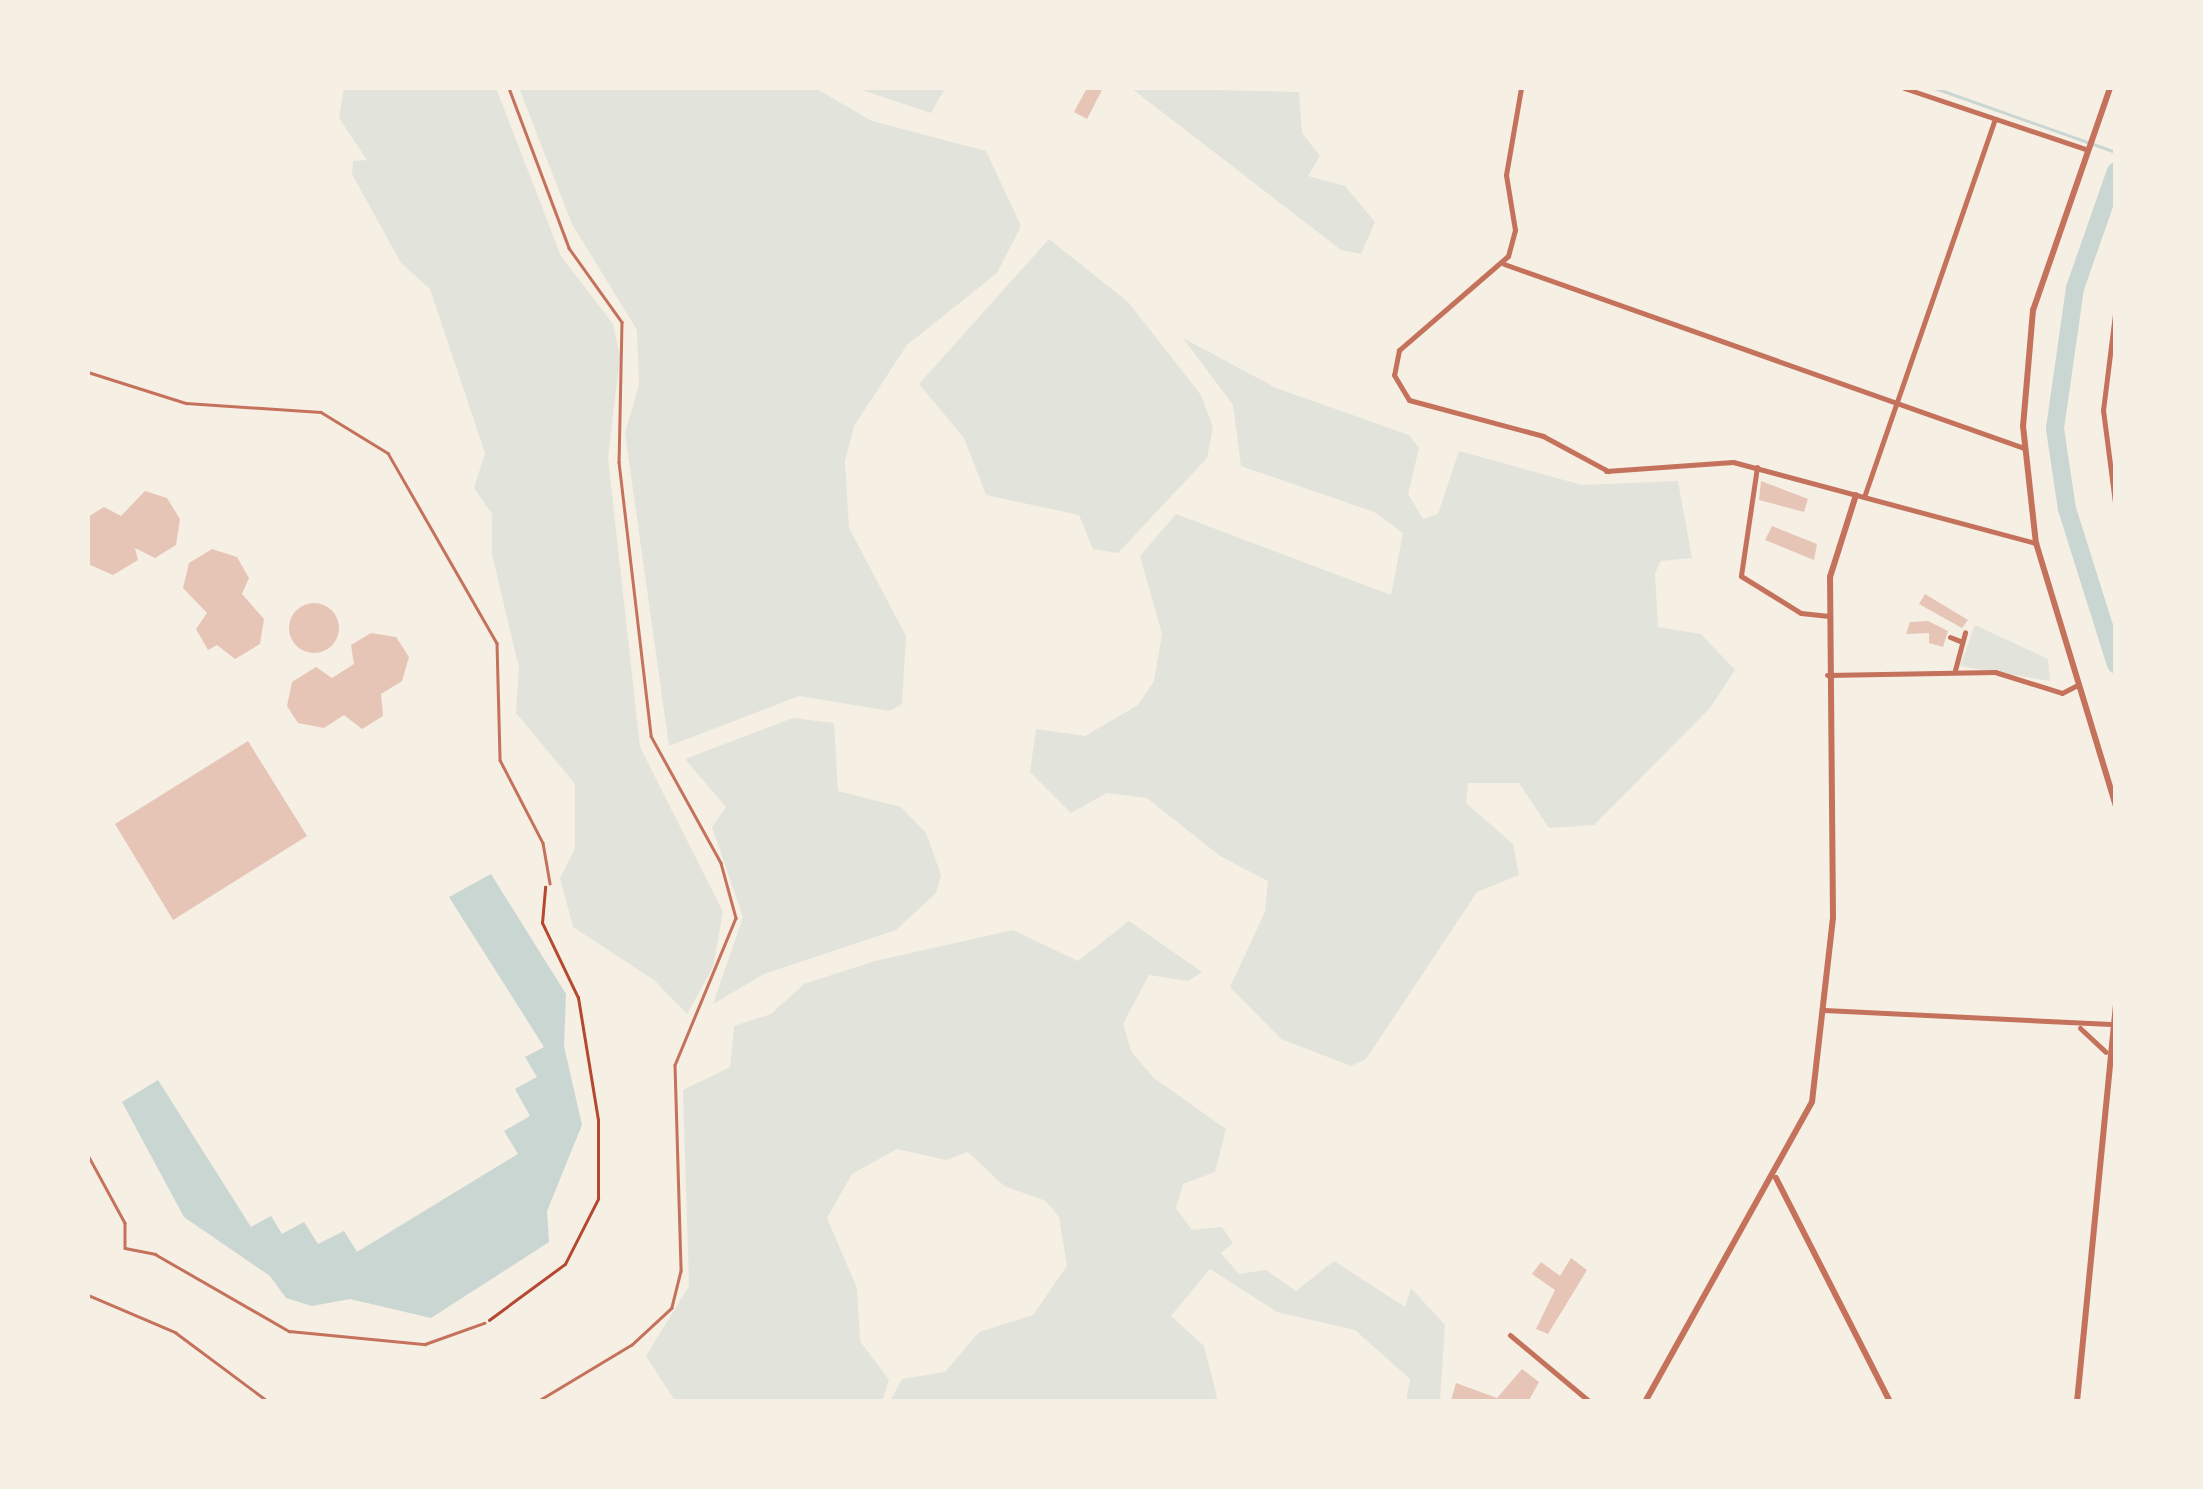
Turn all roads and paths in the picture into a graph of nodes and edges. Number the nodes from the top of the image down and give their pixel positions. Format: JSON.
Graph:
{"nodes":[{"id":1,"x":509,"y":88,"type":"edge"},
{"id":2,"x":1521,"y":88,"type":"edge"},
{"id":3,"x":1904,"y":88,"type":"edge"},
{"id":4,"x":2110,"y":88,"type":"edge"},
{"id":5,"x":1995,"y":118,"type":"junction"},
{"id":6,"x":2085,"y":149,"type":"junction"},
{"id":7,"x":1504,"y":264,"type":"junction"},
{"id":8,"x":2116,"y":306,"type":"edge"},
{"id":9,"x":88,"y":372,"type":"edge"},
{"id":10,"x":1898,"y":404,"type":"junction"},
{"id":11,"x":2024,"y":448,"type":"junction"},
{"id":12,"x":1756,"y":467,"type":"junction"},
{"id":13,"x":1860,"y":496,"type":"junction"},
{"id":14,"x":2116,"y":510,"type":"edge"},
{"id":15,"x":2036,"y":543,"type":"junction"},
{"id":16,"x":1829,"y":616,"type":"junction"},
{"id":17,"x":1965,"y":632,"type":"dead end"},
{"id":18,"x":1950,"y":637,"type":"dead end"},
{"id":19,"x":1960,"y":641,"type":"junction"},
{"id":20,"x":1955,"y":670,"type":"junction"},
{"id":21,"x":1827,"y":675,"type":"junction"},
{"id":22,"x":2081,"y":684,"type":"junction"},
{"id":23,"x":2116,"y":806,"type":"edge"},
{"id":24,"x":550,"y":884,"type":"joint"},
{"id":25,"x":2116,"y":1002,"type":"edge"},
{"id":26,"x":1824,"y":1010,"type":"junction"},
{"id":27,"x":2111,"y":1024,"type":"junction"},
{"id":28,"x":2080,"y":1028,"type":"junction"},
{"id":29,"x":2106,"y":1052,"type":"junction"},
{"id":30,"x":88,"y":1155,"type":"edge"},
{"id":31,"x":1776,"y":1177,"type":"junction"},
{"id":32,"x":88,"y":1295,"type":"edge"},
{"id":33,"x":484,"y":1323,"type":"joint"},
{"id":34,"x":1510,"y":1335,"type":"dead end"},
{"id":35,"x":269,"y":1402,"type":"edge"},
{"id":36,"x":537,"y":1402,"type":"edge"},
{"id":37,"x":1590,"y":1402,"type":"edge"},
{"id":38,"x":1645,"y":1402,"type":"edge"},
{"id":39,"x":1890,"y":1402,"type":"edge"},
{"id":40,"x":2077,"y":1402,"type":"edge"}],
"edges":[{"from":1,"to":36,"type":"lane"},
{"from":2,"to":7,"type":"street"},
{"from":3,"to":5,"type":"street"},
{"from":4,"to":6,"type":"street"},
{"from":5,"to":6,"type":"street"},
{"from":5,"to":10,"type":"street"},
{"from":6,"to":11,"type":"street"},
{"from":7,"to":10,"type":"street"},
{"from":7,"to":12,"type":"street"},
{"from":8,"to":14,"type":"street"},
{"from":9,"to":24,"type":"lane"},
{"from":10,"to":11,"type":"street"},
{"from":10,"to":13,"type":"street"},
{"from":11,"to":15,"type":"street"},
{"from":12,"to":13,"type":"street"},
{"from":12,"to":16,"type":"street"},
{"from":13,"to":15,"type":"street"},
{"from":13,"to":16,"type":"street"},
{"from":15,"to":22,"type":"street"},
{"from":16,"to":21,"type":"street"},
{"from":17,"to":19,"type":"street"},
{"from":18,"to":19,"type":"street"},
{"from":19,"to":20,"type":"street"},
{"from":20,"to":21,"type":"street"},
{"from":20,"to":22,"type":"street"},
{"from":21,"to":26,"type":"street"},
{"from":22,"to":23,"type":"street"},
{"from":24,"to":33,"type":"path"},
{"from":25,"to":27,"type":"street"},
{"from":26,"to":28,"type":"street"},
{"from":26,"to":31,"type":"street"},
{"from":27,"to":28,"type":"street"},
{"from":27,"to":29,"type":"street"},
{"from":28,"to":29,"type":"street"},
{"from":29,"to":40,"type":"street"},
{"from":30,"to":33,"type":"lane"},
{"from":31,"to":38,"type":"street"},
{"from":31,"to":39,"type":"street"},
{"from":32,"to":35,"type":"lane"},
{"from":34,"to":37,"type":"street"}]}
